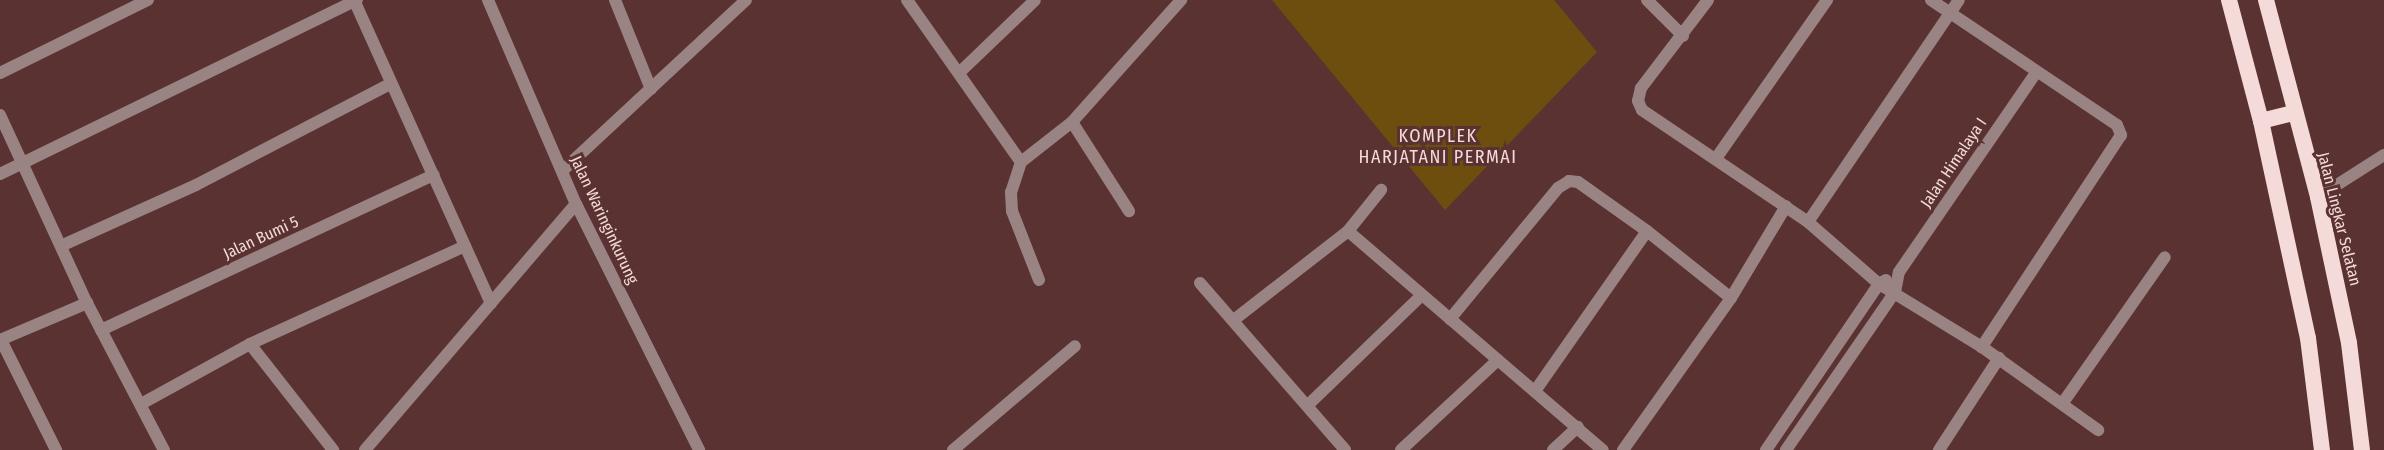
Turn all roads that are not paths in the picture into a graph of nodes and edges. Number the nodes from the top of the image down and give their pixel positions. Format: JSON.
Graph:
{"nodes":[{"id":1,"x":148,"y":0,"type":"edge"},
{"id":2,"x":356,"y":0,"type":"edge"},
{"id":3,"x":488,"y":0,"type":"edge"},
{"id":4,"x":615,"y":0,"type":"edge"},
{"id":5,"x":746,"y":0,"type":"edge"},
{"id":6,"x":907,"y":0,"type":"edge"},
{"id":7,"x":1035,"y":0,"type":"edge"},
{"id":8,"x":1181,"y":0,"type":"edge"},
{"id":9,"x":1647,"y":0,"type":"edge"},
{"id":10,"x":1708,"y":0,"type":"edge"},
{"id":11,"x":1827,"y":0,"type":"edge"},
{"id":12,"x":1931,"y":0,"type":"edge"},
{"id":13,"x":1959,"y":0,"type":"edge"},
{"id":14,"x":2229,"y":0,"type":"edge"},
{"id":15,"x":2266,"y":0,"type":"edge"},
{"id":16,"x":1950,"y":11,"type":"junction"},
{"id":17,"x":1683,"y":36,"type":"junction"},
{"id":18,"x":0,"y":73,"type":"edge"},
{"id":19,"x":959,"y":73,"type":"junction"},
{"id":20,"x":2036,"y":73,"type":"junction"},
{"id":21,"x":390,"y":84,"type":"junction"},
{"id":22,"x":651,"y":89,"type":"junction"},
{"id":23,"x":2293,"y":112,"type":"junction"},
{"id":24,"x":0,"y":115,"type":"edge"},
{"id":25,"x":2260,"y":121,"type":"junction"},
{"id":26,"x":1072,"y":122,"type":"junction"},
{"id":27,"x":2384,"y":155,"type":"edge"},
{"id":28,"x":1717,"y":157,"type":"junction"},
{"id":29,"x":22,"y":162,"type":"junction"},
{"id":30,"x":1021,"y":162,"type":"junction"},
{"id":31,"x":562,"y":171,"type":"junction"},
{"id":32,"x":0,"y":174,"type":"edge"},
{"id":33,"x":434,"y":175,"type":"junction"},
{"id":34,"x":1381,"y":190,"type":"dead end"},
{"id":35,"x":2318,"y":197,"type":"junction"},
{"id":36,"x":576,"y":204,"type":"junction"},
{"id":37,"x":1786,"y":206,"type":"junction"},
{"id":38,"x":1129,"y":211,"type":"dead end"},
{"id":39,"x":1808,"y":222,"type":"junction"},
{"id":40,"x":1348,"y":231,"type":"junction"},
{"id":41,"x":1647,"y":231,"type":"junction"},
{"id":42,"x":63,"y":245,"type":"junction"},
{"id":43,"x":465,"y":246,"type":"junction"},
{"id":44,"x":2165,"y":257,"type":"dead end"},
{"id":45,"x":1899,"y":272,"type":"junction"},
{"id":46,"x":1039,"y":280,"type":"dead end"},
{"id":47,"x":1200,"y":283,"type":"dead end"},
{"id":48,"x":1880,"y":284,"type":"junction"},
{"id":49,"x":1894,"y":292,"type":"junction"},
{"id":50,"x":1422,"y":295,"type":"junction"},
{"id":51,"x":1731,"y":298,"type":"junction"},
{"id":52,"x":87,"y":303,"type":"junction"},
{"id":53,"x":491,"y":304,"type":"junction"},
{"id":54,"x":1235,"y":319,"type":"junction"},
{"id":55,"x":1450,"y":319,"type":"junction"},
{"id":56,"x":101,"y":330,"type":"junction"},
{"id":57,"x":0,"y":340,"type":"edge"},
{"id":58,"x":250,"y":344,"type":"junction"},
{"id":59,"x":1075,"y":346,"type":"dead end"},
{"id":60,"x":1982,"y":347,"type":"junction"},
{"id":61,"x":1999,"y":358,"type":"junction"},
{"id":62,"x":1498,"y":360,"type":"junction"},
{"id":63,"x":1535,"y":392,"type":"junction"},
{"id":64,"x":141,"y":404,"type":"junction"},
{"id":65,"x":2062,"y":404,"type":"junction"},
{"id":66,"x":1308,"y":405,"type":"junction"},
{"id":67,"x":1578,"y":428,"type":"junction"},
{"id":68,"x":2098,"y":430,"type":"dead end"},
{"id":69,"x":1943,"y":448,"type":"edge"},
{"id":70,"x":697,"y":449,"type":"edge"},
{"id":71,"x":56,"y":450,"type":"edge"},
{"id":72,"x":164,"y":450,"type":"edge"},
{"id":73,"x":333,"y":450,"type":"edge"},
{"id":74,"x":365,"y":450,"type":"edge"},
{"id":75,"x":953,"y":450,"type":"edge"},
{"id":76,"x":1345,"y":450,"type":"edge"},
{"id":77,"x":1401,"y":450,"type":"edge"},
{"id":78,"x":1553,"y":450,"type":"edge"},
{"id":79,"x":1603,"y":450,"type":"edge"},
{"id":80,"x":1623,"y":450,"type":"edge"},
{"id":81,"x":1766,"y":450,"type":"edge"},
{"id":82,"x":1786,"y":450,"type":"edge"},
{"id":83,"x":2322,"y":450,"type":"edge"},
{"id":84,"x":2362,"y":450,"type":"edge"}],
"edges":[{"from":1,"to":18,"type":"street"},
{"from":2,"to":21,"type":"street"},
{"from":2,"to":29,"type":"street"},
{"from":3,"to":31,"type":"street","name":"Jalan Waringinkurung"},
{"from":4,"to":22,"type":"street"},
{"from":5,"to":22,"type":"street"},
{"from":6,"to":19,"type":"street"},
{"from":7,"to":19,"type":"street"},
{"from":8,"to":26,"type":"street"},
{"from":9,"to":17,"type":"street"},
{"from":10,"to":17,"type":"street"},
{"from":11,"to":28,"type":"street"},
{"from":12,"to":16,"type":"street"},
{"from":13,"to":16,"type":"street"},
{"from":14,"to":25,"type":"highway"},
{"from":15,"to":23,"type":"highway","name":"Jalan Lingkar Selatan"},
{"from":16,"to":20,"type":"street"},
{"from":16,"to":39,"type":"street"},
{"from":17,"to":28,"type":"street"},
{"from":19,"to":30,"type":"street"},
{"from":20,"to":45,"type":"street","name":"Jalan Himalaya I"},
{"from":20,"to":60,"type":"street"},
{"from":21,"to":33,"type":"street"},
{"from":21,"to":42,"type":"street"},
{"from":22,"to":31,"type":"street"},
{"from":23,"to":25,"type":"highway"},
{"from":23,"to":35,"type":"highway","name":"Jalan Lingkar Selatan"},
{"from":24,"to":29,"type":"street"},
{"from":25,"to":83,"type":"highway"},
{"from":26,"to":30,"type":"street"},
{"from":26,"to":38,"type":"street"},
{"from":27,"to":35,"type":"street"},
{"from":28,"to":37,"type":"street"},
{"from":29,"to":32,"type":"street"},
{"from":29,"to":42,"type":"street"},
{"from":30,"to":46,"type":"street"},
{"from":31,"to":36,"type":"street","name":"Jalan Waringinkurung"},
{"from":33,"to":43,"type":"street"},
{"from":33,"to":56,"type":"street","name":"Jalan Bumi 5"},
{"from":34,"to":40,"type":"street"},
{"from":35,"to":84,"type":"highway","name":"Jalan Lingkar Selatan"},
{"from":36,"to":53,"type":"street"},
{"from":36,"to":70,"type":"street","name":"Jalan Waringinkurung"},
{"from":37,"to":39,"type":"street"},
{"from":37,"to":51,"type":"street"},
{"from":39,"to":48,"type":"street"},
{"from":40,"to":50,"type":"street"},
{"from":40,"to":54,"type":"street"},
{"from":41,"to":51,"type":"street"},
{"from":41,"to":55,"type":"street"},
{"from":41,"to":63,"type":"street"},
{"from":42,"to":52,"type":"street"},
{"from":43,"to":53,"type":"street"},
{"from":43,"to":58,"type":"street"},
{"from":44,"to":65,"type":"street"},
{"from":45,"to":48,"type":"street"},
{"from":45,"to":49,"type":"street"},
{"from":47,"to":54,"type":"street"},
{"from":48,"to":49,"type":"street"},
{"from":48,"to":81,"type":"street"},
{"from":49,"to":60,"type":"street"},
{"from":49,"to":82,"type":"street"},
{"from":50,"to":55,"type":"street"},
{"from":50,"to":66,"type":"street"},
{"from":51,"to":80,"type":"street"},
{"from":52,"to":56,"type":"street"},
{"from":52,"to":57,"type":"street"},
{"from":53,"to":74,"type":"street"},
{"from":54,"to":66,"type":"street"},
{"from":55,"to":62,"type":"street"},
{"from":56,"to":64,"type":"street"},
{"from":57,"to":71,"type":"street"},
{"from":58,"to":64,"type":"street"},
{"from":58,"to":73,"type":"street"},
{"from":59,"to":75,"type":"street"},
{"from":60,"to":61,"type":"street"},
{"from":61,"to":65,"type":"street"},
{"from":61,"to":69,"type":"street"},
{"from":62,"to":63,"type":"street"},
{"from":62,"to":77,"type":"street"},
{"from":63,"to":67,"type":"street"},
{"from":64,"to":72,"type":"street"},
{"from":65,"to":68,"type":"street"},
{"from":66,"to":76,"type":"street"},
{"from":67,"to":78,"type":"street"},
{"from":67,"to":79,"type":"street"}]}
